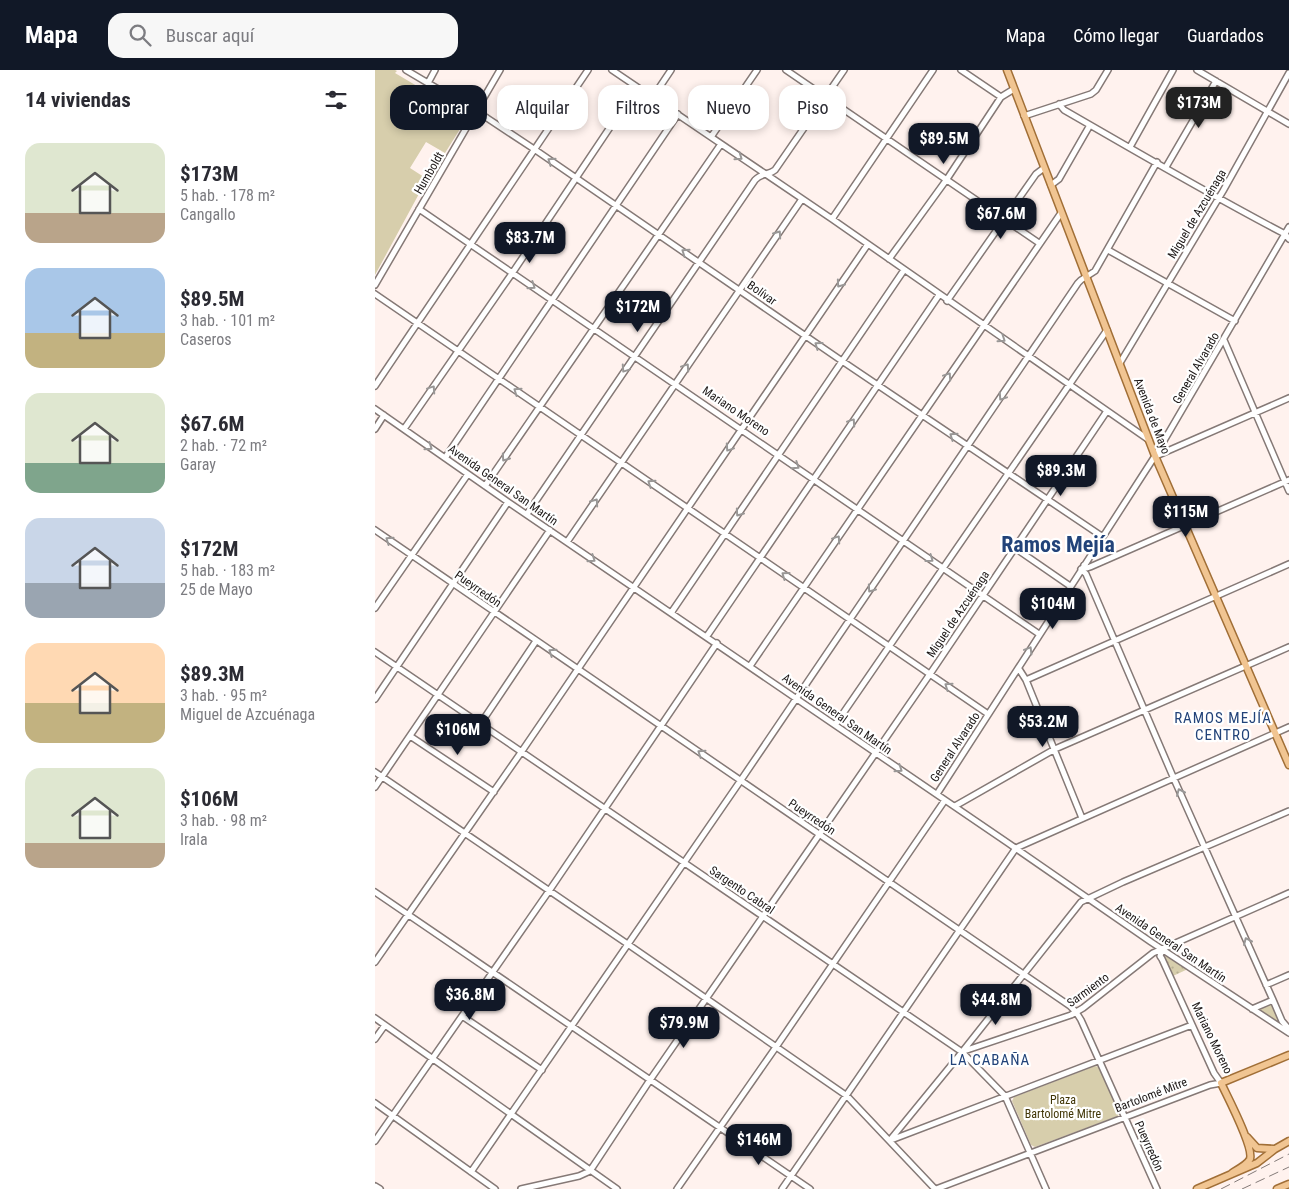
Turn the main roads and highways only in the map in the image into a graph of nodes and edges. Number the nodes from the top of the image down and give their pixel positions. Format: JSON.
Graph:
{"nodes":[{"id":1,"x":1007,"y":70,"type":"edge"},
{"id":2,"x":1289,"y":765,"type":"edge"},
{"id":3,"x":1289,"y":1055,"type":"edge"},
{"id":4,"x":1221,"y":1083,"type":"joint"},
{"id":5,"x":1246,"y":1136,"type":"junction"},
{"id":6,"x":1289,"y":1141,"type":"edge"},
{"id":7,"x":1275,"y":1148,"type":"junction"},
{"id":8,"x":1232,"y":1174,"type":"junction"},
{"id":9,"x":1289,"y":1184,"type":"edge"},
{"id":10,"x":1197,"y":1189,"type":"edge"},
{"id":11,"x":1277,"y":1189,"type":"edge"}],
"edges":[{"from":1,"to":2,"type":"main road","name":"Avenida de Mayo"},
{"from":3,"to":4,"type":"main road","name":"Bartolomé Mitre"},
{"from":4,"to":5,"type":"main road","name":"Mariano Moreno"},
{"from":5,"to":7,"type":"main road","name":"Mariano Moreno"},
{"from":5,"to":8,"type":"main road","name":"Mariano Moreno"},
{"from":6,"to":7,"type":"main road"},
{"from":7,"to":8,"type":"main road"},
{"from":8,"to":10,"type":"main road"},
{"from":9,"to":11,"type":"main road"}]}
